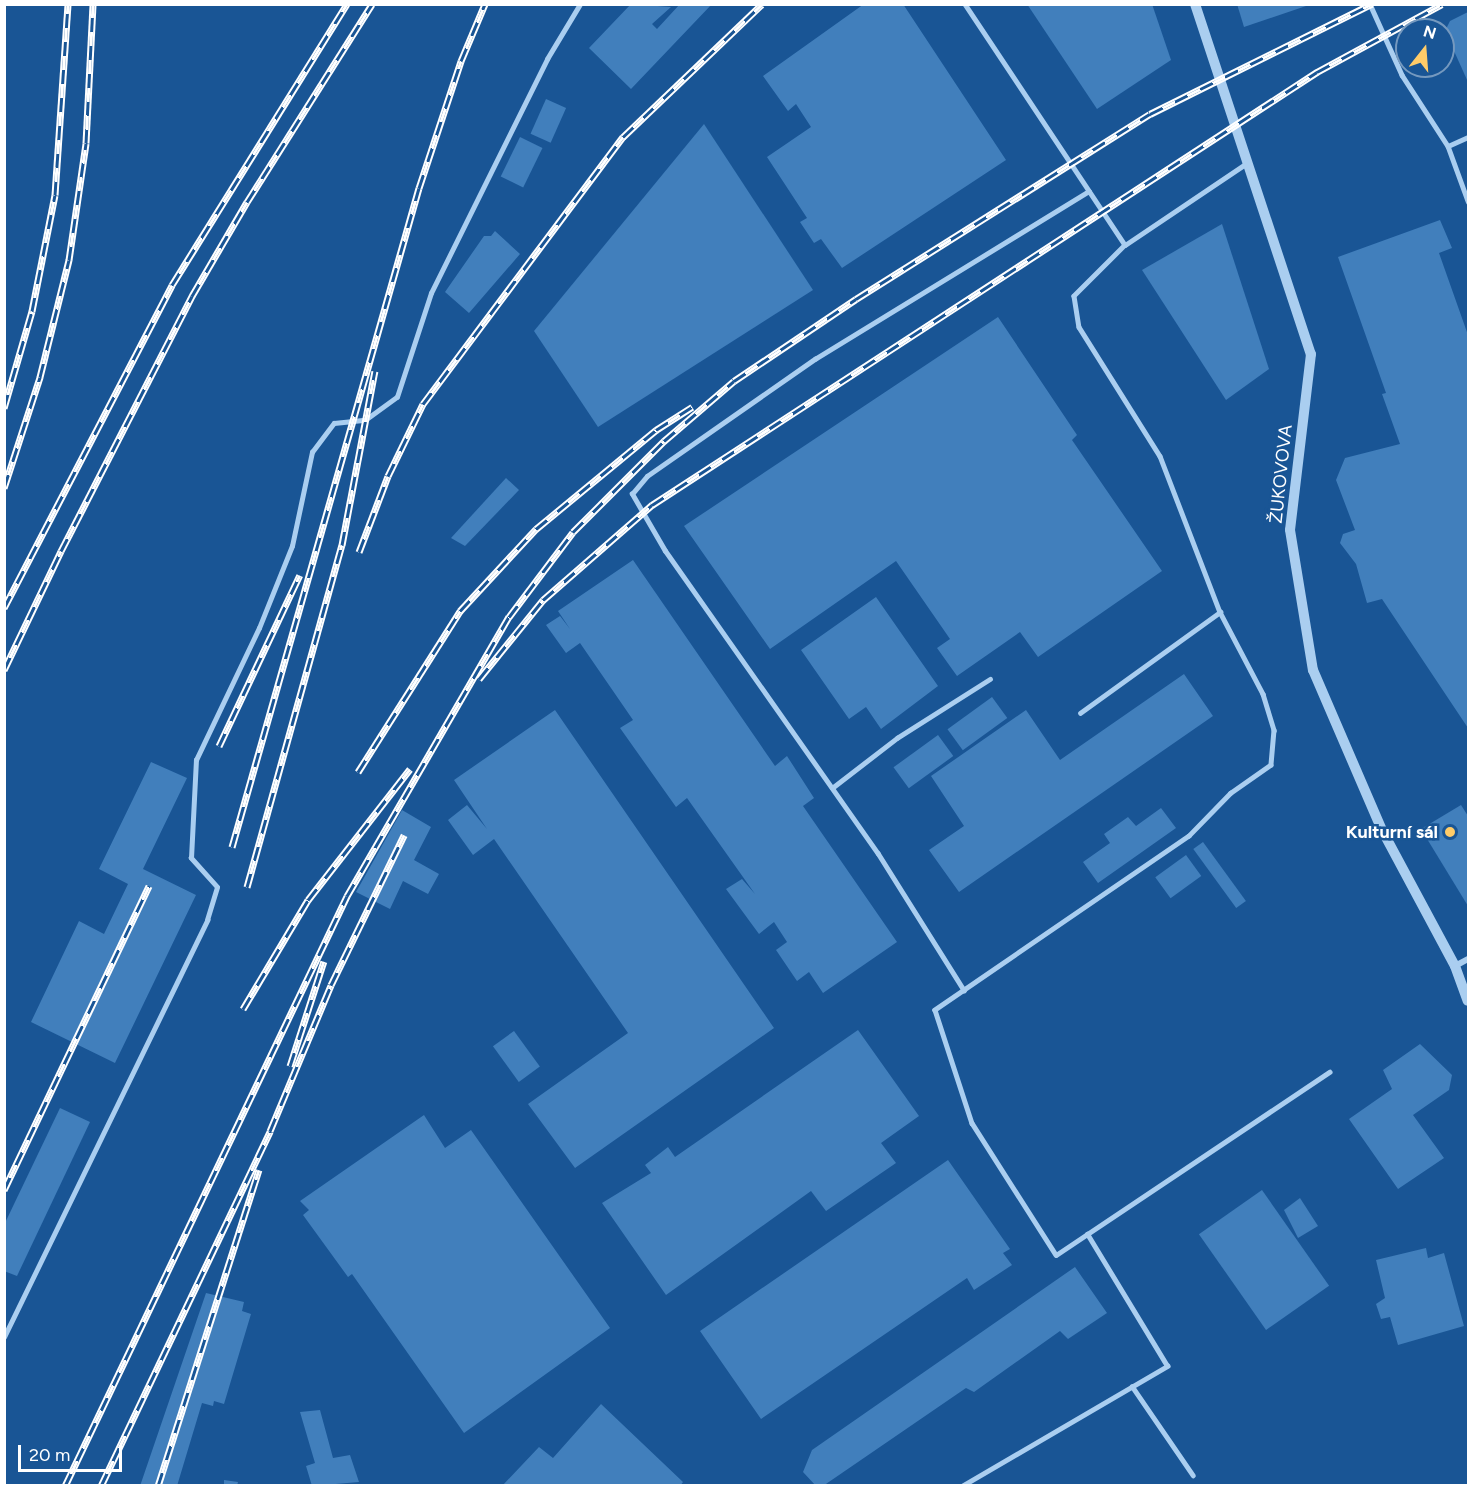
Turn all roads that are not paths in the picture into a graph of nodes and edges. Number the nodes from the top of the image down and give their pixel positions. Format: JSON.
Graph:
{"nodes":[{"id":1,"x":580,"y":4,"type":"edge"},
{"id":2,"x":965,"y":4,"type":"edge"},
{"id":3,"x":1195,"y":4,"type":"edge"},
{"id":4,"x":1370,"y":4,"type":"edge"},
{"id":5,"x":1468,"y":136,"type":"edge"},
{"id":6,"x":1448,"y":146,"type":"junction"},
{"id":7,"x":1247,"y":163,"type":"junction"},
{"id":8,"x":1089,"y":191,"type":"junction"},
{"id":9,"x":1468,"y":201,"type":"edge"},
{"id":10,"x":1125,"y":245,"type":"junction"},
{"id":11,"x":1220,"y":612,"type":"junction"},
{"id":12,"x":990,"y":680,"type":"dead end"},
{"id":13,"x":1080,"y":713,"type":"dead end"},
{"id":14,"x":832,"y":788,"type":"junction"},
{"id":15,"x":1468,"y":959,"type":"edge"},
{"id":16,"x":1455,"y":966,"type":"junction"},
{"id":17,"x":964,"y":992,"type":"junction"},
{"id":18,"x":1468,"y":1001,"type":"edge"},
{"id":19,"x":1329,"y":1072,"type":"dead end"},
{"id":20,"x":1087,"y":1234,"type":"junction"},
{"id":21,"x":4,"y":1337,"type":"edge"},
{"id":22,"x":1132,"y":1386,"type":"junction"},
{"id":23,"x":1193,"y":1475,"type":"dead end"},
{"id":24,"x":962,"y":1485,"type":"edge"}],
"edges":[{"from":1,"to":21,"type":"lane"},
{"from":2,"to":8,"type":"lane"},
{"from":3,"to":7,"type":"street","name":"ŽUKOVOVA"},
{"from":4,"to":6,"type":"lane"},
{"from":5,"to":6,"type":"lane"},
{"from":6,"to":9,"type":"lane"},
{"from":7,"to":10,"type":"lane"},
{"from":7,"to":16,"type":"street","name":"ŽUKOVOVA"},
{"from":8,"to":10,"type":"lane"},
{"from":8,"to":14,"type":"lane"},
{"from":10,"to":11,"type":"lane"},
{"from":11,"to":13,"type":"lane"},
{"from":11,"to":17,"type":"lane"},
{"from":12,"to":14,"type":"lane"},
{"from":14,"to":17,"type":"lane"},
{"from":15,"to":16,"type":"street"},
{"from":16,"to":18,"type":"street","name":"ŽUKOVOVA"},
{"from":17,"to":20,"type":"lane"},
{"from":19,"to":20,"type":"lane"},
{"from":20,"to":22,"type":"lane"},
{"from":22,"to":23,"type":"lane"},
{"from":22,"to":24,"type":"lane"}]}
